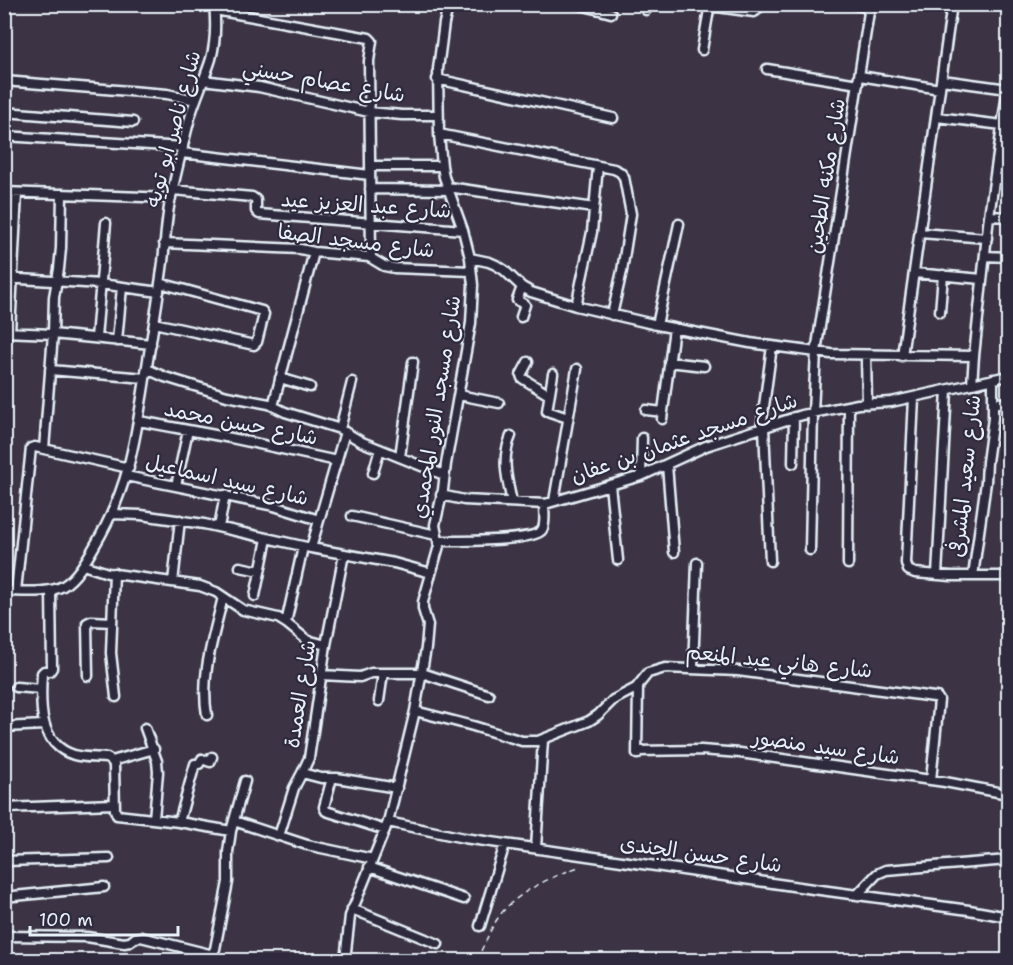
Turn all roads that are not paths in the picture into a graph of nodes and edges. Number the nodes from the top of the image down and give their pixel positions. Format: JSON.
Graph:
{"nodes":[{"id":1,"x":426,"y":4,"type":"edge"},
{"id":2,"x":577,"y":4,"type":"edge"},
{"id":3,"x":757,"y":4,"type":"edge"},
{"id":4,"x":851,"y":4,"type":"edge"},
{"id":5,"x":952,"y":4,"type":"edge"},
{"id":6,"x":710,"y":5,"type":"edge"},
{"id":7,"x":448,"y":6,"type":"edge"},
{"id":8,"x":215,"y":7,"type":"edge"},
{"id":9,"x":611,"y":13,"type":"dead end"},
{"id":10,"x":702,"y":50,"type":"dead end"},
{"id":11,"x":767,"y":69,"type":"dead end"},
{"id":12,"x":437,"y":79,"type":"junction"},
{"id":13,"x":203,"y":80,"type":"junction"},
{"id":14,"x":859,"y":80,"type":"junction"},
{"id":15,"x":4,"y":81,"type":"edge"},
{"id":16,"x":941,"y":85,"type":"junction"},
{"id":17,"x":1008,"y":92,"type":"edge"},
{"id":18,"x":196,"y":100,"type":"junction"},
{"id":19,"x":5,"y":112,"type":"edge"},
{"id":20,"x":369,"y":112,"type":"junction"},
{"id":21,"x":438,"y":115,"type":"junction"},
{"id":22,"x":937,"y":117,"type":"junction"},
{"id":23,"x":613,"y":118,"type":"dead end"},
{"id":24,"x":133,"y":122,"type":"dead end"},
{"id":25,"x":1002,"y":125,"type":"junction"},
{"id":26,"x":4,"y":128,"type":"edge"},
{"id":27,"x":439,"y":134,"type":"junction"},
{"id":28,"x":4,"y":136,"type":"edge"},
{"id":29,"x":183,"y":150,"type":"junction"},
{"id":30,"x":442,"y":166,"type":"junction"},
{"id":31,"x":598,"y":166,"type":"junction"},
{"id":32,"x":370,"y":170,"type":"junction"},
{"id":33,"x":994,"y":178,"type":"junction"},
{"id":34,"x":1008,"y":180,"type":"edge"},
{"id":35,"x":370,"y":189,"type":"junction"},
{"id":36,"x":449,"y":189,"type":"junction"},
{"id":37,"x":4,"y":192,"type":"edge"},
{"id":38,"x":17,"y":193,"type":"junction"},
{"id":39,"x":62,"y":194,"type":"junction"},
{"id":40,"x":172,"y":194,"type":"junction"},
{"id":41,"x":594,"y":208,"type":"junction"},
{"id":42,"x":989,"y":216,"type":"junction"},
{"id":43,"x":1008,"y":217,"type":"edge"},
{"id":44,"x":106,"y":223,"type":"dead end"},
{"id":45,"x":371,"y":223,"type":"junction"},
{"id":46,"x":679,"y":224,"type":"dead end"},
{"id":47,"x":463,"y":230,"type":"junction"},
{"id":48,"x":920,"y":233,"type":"junction"},
{"id":49,"x":987,"y":238,"type":"junction"},
{"id":50,"x":164,"y":243,"type":"junction"},
{"id":51,"x":314,"y":252,"type":"junction"},
{"id":52,"x":985,"y":256,"type":"junction"},
{"id":53,"x":1008,"y":257,"type":"edge"},
{"id":54,"x":371,"y":258,"type":"junction"},
{"id":55,"x":470,"y":258,"type":"junction"},
{"id":56,"x":471,"y":271,"type":"junction"},
{"id":57,"x":914,"y":273,"type":"junction"},
{"id":58,"x":943,"y":275,"type":"junction"},
{"id":59,"x":9,"y":278,"type":"edge"},
{"id":60,"x":982,"y":279,"type":"junction"},
{"id":61,"x":56,"y":281,"type":"junction"},
{"id":62,"x":100,"y":284,"type":"junction"},
{"id":63,"x":123,"y":287,"type":"junction"},
{"id":64,"x":160,"y":287,"type":"junction"},
{"id":65,"x":522,"y":287,"type":"junction"},
{"id":66,"x":576,"y":306,"type":"junction"},
{"id":67,"x":940,"y":312,"type":"dead end"},
{"id":68,"x":612,"y":315,"type":"junction"},
{"id":69,"x":521,"y":317,"type":"dead end"},
{"id":70,"x":154,"y":323,"type":"junction"},
{"id":71,"x":657,"y":325,"type":"junction"},
{"id":72,"x":674,"y":328,"type":"junction"},
{"id":73,"x":7,"y":332,"type":"edge"},
{"id":74,"x":53,"y":334,"type":"junction"},
{"id":75,"x":96,"y":338,"type":"junction"},
{"id":76,"x":117,"y":340,"type":"junction"},
{"id":77,"x":151,"y":344,"type":"junction"},
{"id":78,"x":772,"y":346,"type":"junction"},
{"id":79,"x":816,"y":352,"type":"junction"},
{"id":80,"x":866,"y":355,"type":"junction"},
{"id":81,"x":902,"y":356,"type":"junction"},
{"id":82,"x":974,"y":356,"type":"junction"},
{"id":83,"x":413,"y":362,"type":"dead end"},
{"id":84,"x":528,"y":362,"type":"dead end"},
{"id":85,"x":669,"y":362,"type":"junction"},
{"id":86,"x":704,"y":366,"type":"dead end"},
{"id":87,"x":578,"y":369,"type":"dead end"},
{"id":88,"x":50,"y":370,"type":"junction"},
{"id":89,"x":146,"y":374,"type":"junction"},
{"id":90,"x":553,"y":375,"type":"dead end"},
{"id":91,"x":1008,"y":376,"type":"edge"},
{"id":92,"x":280,"y":378,"type":"junction"},
{"id":93,"x":993,"y":380,"type":"junction"},
{"id":94,"x":352,"y":382,"type":"dead end"},
{"id":95,"x":972,"y":384,"type":"junction"},
{"id":96,"x":310,"y":387,"type":"dead end"},
{"id":97,"x":947,"y":390,"type":"junction"},
{"id":98,"x":459,"y":395,"type":"junction"},
{"id":99,"x":549,"y":395,"type":"junction"},
{"id":100,"x":914,"y":398,"type":"junction"},
{"id":101,"x":994,"y":402,"type":"junction"},
{"id":102,"x":499,"y":403,"type":"dead end"},
{"id":103,"x":867,"y":404,"type":"junction"},
{"id":104,"x":1008,"y":404,"type":"edge"},
{"id":105,"x":273,"y":406,"type":"junction"},
{"id":106,"x":849,"y":406,"type":"junction"},
{"id":107,"x":646,"y":410,"type":"dead end"},
{"id":108,"x":813,"y":412,"type":"junction"},
{"id":109,"x":794,"y":417,"type":"junction"},
{"id":110,"x":568,"y":418,"type":"junction"},
{"id":111,"x":139,"y":421,"type":"junction"},
{"id":112,"x":762,"y":428,"type":"junction"},
{"id":113,"x":188,"y":430,"type":"junction"},
{"id":114,"x":343,"y":430,"type":"junction"},
{"id":115,"x":511,"y":436,"type":"dead end"},
{"id":116,"x":642,"y":438,"type":"dead end"},
{"id":117,"x":44,"y":448,"type":"junction"},
{"id":118,"x":380,"y":449,"type":"junction"},
{"id":119,"x":400,"y":458,"type":"junction"},
{"id":120,"x":337,"y":461,"type":"junction"},
{"id":121,"x":793,"y":463,"type":"dead end"},
{"id":122,"x":667,"y":465,"type":"junction"},
{"id":123,"x":4,"y":467,"type":"edge"},
{"id":124,"x":127,"y":472,"type":"junction"},
{"id":125,"x":374,"y":473,"type":"dead end"},
{"id":126,"x":444,"y":475,"type":"junction"},
{"id":127,"x":641,"y":476,"type":"junction"},
{"id":128,"x":610,"y":485,"type":"junction"},
{"id":129,"x":4,"y":486,"type":"edge"},
{"id":130,"x":176,"y":486,"type":"junction"},
{"id":131,"x":225,"y":495,"type":"junction"},
{"id":132,"x":441,"y":495,"type":"junction"},
{"id":133,"x":512,"y":502,"type":"junction"},
{"id":134,"x":549,"y":502,"type":"junction"},
{"id":135,"x":112,"y":514,"type":"junction"},
{"id":136,"x":352,"y":516,"type":"dead end"},
{"id":137,"x":180,"y":520,"type":"junction"},
{"id":138,"x":319,"y":520,"type":"junction"},
{"id":139,"x":219,"y":527,"type":"junction"},
{"id":140,"x":267,"y":538,"type":"junction"},
{"id":141,"x":437,"y":538,"type":"junction"},
{"id":142,"x":307,"y":548,"type":"junction"},
{"id":143,"x":810,"y":550,"type":"dead end"},
{"id":144,"x":674,"y":552,"type":"dead end"},
{"id":145,"x":344,"y":554,"type":"junction"},
{"id":146,"x":618,"y":560,"type":"dead end"},
{"id":147,"x":770,"y":561,"type":"dead end"},
{"id":148,"x":697,"y":563,"type":"dead end"},
{"id":149,"x":848,"y":564,"type":"dead end"},
{"id":150,"x":83,"y":565,"type":"junction"},
{"id":151,"x":240,"y":567,"type":"dead end"},
{"id":152,"x":260,"y":571,"type":"junction"},
{"id":153,"x":114,"y":573,"type":"junction"},
{"id":154,"x":431,"y":573,"type":"junction"},
{"id":155,"x":937,"y":575,"type":"junction"},
{"id":156,"x":973,"y":576,"type":"junction"},
{"id":157,"x":1008,"y":576,"type":"edge"},
{"id":158,"x":173,"y":582,"type":"junction"},
{"id":159,"x":51,"y":590,"type":"junction"},
{"id":160,"x":4,"y":591,"type":"edge"},
{"id":161,"x":16,"y":591,"type":"junction"},
{"id":162,"x":255,"y":596,"type":"dead end"},
{"id":163,"x":223,"y":597,"type":"junction"},
{"id":164,"x":112,"y":622,"type":"junction"},
{"id":165,"x":286,"y":623,"type":"junction"},
{"id":166,"x":326,"y":645,"type":"junction"},
{"id":167,"x":693,"y":668,"type":"junction"},
{"id":168,"x":383,"y":673,"type":"junction"},
{"id":169,"x":422,"y":673,"type":"junction"},
{"id":170,"x":321,"y":675,"type":"junction"},
{"id":171,"x":88,"y":676,"type":"dead end"},
{"id":172,"x":638,"y":686,"type":"junction"},
{"id":173,"x":16,"y":687,"type":"dead end"},
{"id":174,"x":41,"y":689,"type":"junction"},
{"id":175,"x":489,"y":695,"type":"dead end"},
{"id":176,"x":116,"y":697,"type":"dead end"},
{"id":177,"x":379,"y":701,"type":"dead end"},
{"id":178,"x":415,"y":711,"type":"junction"},
{"id":179,"x":207,"y":715,"type":"dead end"},
{"id":180,"x":44,"y":725,"type":"junction"},
{"id":181,"x":4,"y":727,"type":"edge"},
{"id":182,"x":145,"y":728,"type":"dead end"},
{"id":183,"x":543,"y":740,"type":"junction"},
{"id":184,"x":154,"y":749,"type":"junction"},
{"id":185,"x":212,"y":757,"type":"dead end"},
{"id":186,"x":112,"y":761,"type":"junction"},
{"id":187,"x":302,"y":773,"type":"junction"},
{"id":188,"x":332,"y":778,"type":"junction"},
{"id":189,"x":932,"y":780,"type":"junction"},
{"id":190,"x":245,"y":781,"type":"dead end"},
{"id":191,"x":397,"y":788,"type":"junction"},
{"id":192,"x":1008,"y":794,"type":"edge"},
{"id":193,"x":114,"y":804,"type":"junction"},
{"id":194,"x":4,"y":808,"type":"edge"},
{"id":195,"x":154,"y":819,"type":"junction"},
{"id":196,"x":234,"y":821,"type":"junction"},
{"id":197,"x":179,"y":822,"type":"junction"},
{"id":198,"x":387,"y":826,"type":"junction"},
{"id":199,"x":231,"y":831,"type":"junction"},
{"id":200,"x":279,"y":836,"type":"junction"},
{"id":201,"x":505,"y":844,"type":"junction"},
{"id":202,"x":536,"y":848,"type":"junction"},
{"id":203,"x":109,"y":858,"type":"dead end"},
{"id":204,"x":1008,"y":860,"type":"edge"},
{"id":205,"x":4,"y":861,"type":"edge"},
{"id":206,"x":371,"y":863,"type":"junction"},
{"id":207,"x":104,"y":887,"type":"dead end"},
{"id":208,"x":857,"y":895,"type":"junction"},
{"id":209,"x":4,"y":897,"type":"edge"},
{"id":210,"x":464,"y":899,"type":"dead end"},
{"id":211,"x":352,"y":909,"type":"junction"},
{"id":212,"x":1008,"y":917,"type":"edge"},
{"id":213,"x":480,"y":926,"type":"dead end"},
{"id":214,"x":4,"y":936,"type":"edge"},
{"id":215,"x":438,"y":944,"type":"dead end"},
{"id":216,"x":345,"y":960,"type":"edge"}],
"edges":[{"from":1,"to":7,"type":"street"},
{"from":2,"to":9,"type":"street"},
{"from":3,"to":6,"type":"street"},
{"from":4,"to":14,"type":"street","name":"شارع مكنه الطحين"},
{"from":5,"to":16,"type":"street"},
{"from":6,"to":10,"type":"street"},
{"from":7,"to":12,"type":"street","name":"شارع مسجد النور المحمدي"},
{"from":8,"to":13,"type":"street","name":"شارع ناصر ابو تويه"},
{"from":8,"to":20,"type":"street"},
{"from":11,"to":14,"type":"street"},
{"from":12,"to":21,"type":"street","name":"شارع مسجد النور المحمدي"},
{"from":12,"to":23,"type":"street"},
{"from":13,"to":18,"type":"street","name":"شارع ناصر ابو تويه"},
{"from":13,"to":20,"type":"street","name":"شارع عصام حسني"},
{"from":14,"to":16,"type":"street"},
{"from":14,"to":79,"type":"street","name":"شارع مكنه الطحين"},
{"from":15,"to":18,"type":"street"},
{"from":16,"to":17,"type":"street"},
{"from":16,"to":22,"type":"street"},
{"from":17,"to":25,"type":"street"},
{"from":18,"to":29,"type":"street","name":"شارع ناصر ابو تويه"},
{"from":19,"to":24,"type":"street"},
{"from":19,"to":26,"type":"street"},
{"from":20,"to":21,"type":"street","name":"شارع عصام حسني"},
{"from":20,"to":32,"type":"street"},
{"from":21,"to":27,"type":"street","name":"شارع مسجد النور المحمدي"},
{"from":22,"to":25,"type":"street"},
{"from":22,"to":48,"type":"street"},
{"from":25,"to":33,"type":"street"},
{"from":27,"to":30,"type":"street","name":"شارع مسجد النور المحمدي"},
{"from":27,"to":31,"type":"street"},
{"from":28,"to":29,"type":"street"},
{"from":29,"to":32,"type":"street"},
{"from":29,"to":40,"type":"street","name":"شارع ناصر ابو تويه"},
{"from":30,"to":32,"type":"street"},
{"from":30,"to":36,"type":"street","name":"شارع مسجد النور المحمدي"},
{"from":31,"to":41,"type":"street"},
{"from":31,"to":68,"type":"street"},
{"from":32,"to":35,"type":"street"},
{"from":33,"to":34,"type":"street"},
{"from":33,"to":42,"type":"street"},
{"from":35,"to":36,"type":"street"},
{"from":35,"to":45,"type":"street"},
{"from":36,"to":41,"type":"street"},
{"from":36,"to":47,"type":"street","name":"شارع مسجد النور المحمدي"},
{"from":37,"to":38,"type":"street"},
{"from":38,"to":39,"type":"street"},
{"from":38,"to":59,"type":"street"},
{"from":39,"to":40,"type":"street"},
{"from":39,"to":61,"type":"street"},
{"from":40,"to":45,"type":"street","name":"شارع عبد العزيز عيد"},
{"from":40,"to":50,"type":"street","name":"شارع ناصر ابو تويه"},
{"from":41,"to":66,"type":"street"},
{"from":42,"to":43,"type":"street"},
{"from":42,"to":49,"type":"street"},
{"from":44,"to":62,"type":"street"},
{"from":45,"to":47,"type":"street","name":"شارع عبد العزيز عيد"},
{"from":45,"to":54,"type":"street"},
{"from":46,"to":71,"type":"street"},
{"from":47,"to":55,"type":"street","name":"شارع مسجد النور المحمدي"},
{"from":48,"to":49,"type":"street"},
{"from":48,"to":57,"type":"street"},
{"from":49,"to":52,"type":"street"},
{"from":50,"to":51,"type":"street","name":"شارع مسجد الصفا"},
{"from":50,"to":64,"type":"street","name":"شارع ناصر ابو تويه"},
{"from":51,"to":54,"type":"street","name":"شارع مسجد الصفا"},
{"from":51,"to":92,"type":"street"},
{"from":52,"to":53,"type":"street"},
{"from":52,"to":60,"type":"street"},
{"from":54,"to":56,"type":"street","name":"شارع مسجد الصفا"},
{"from":55,"to":56,"type":"street","name":"شارع مسجد النور المحمدي"},
{"from":55,"to":65,"type":"street"},
{"from":56,"to":98,"type":"street","name":"شارع مسجد النور المحمدي"},
{"from":57,"to":58,"type":"street"},
{"from":57,"to":81,"type":"street"},
{"from":58,"to":60,"type":"street"},
{"from":58,"to":67,"type":"street"},
{"from":59,"to":61,"type":"street"},
{"from":59,"to":73,"type":"street"},
{"from":60,"to":82,"type":"street"},
{"from":61,"to":62,"type":"street"},
{"from":61,"to":74,"type":"street"},
{"from":62,"to":63,"type":"street"},
{"from":62,"to":75,"type":"street"},
{"from":63,"to":64,"type":"street"},
{"from":63,"to":76,"type":"street"},
{"from":64,"to":70,"type":"street","name":"شارع ناصر ابو تويه"},
{"from":64,"to":70,"type":"street"},
{"from":65,"to":66,"type":"street"},
{"from":65,"to":69,"type":"street"},
{"from":66,"to":68,"type":"street"},
{"from":68,"to":71,"type":"street"},
{"from":70,"to":77,"type":"street","name":"شارع ناصر ابو تويه"},
{"from":71,"to":72,"type":"street"},
{"from":72,"to":78,"type":"street"},
{"from":72,"to":85,"type":"street"},
{"from":73,"to":74,"type":"street"},
{"from":74,"to":75,"type":"street"},
{"from":74,"to":88,"type":"street"},
{"from":75,"to":76,"type":"street"},
{"from":76,"to":77,"type":"street"},
{"from":77,"to":89,"type":"street","name":"شارع ناصر ابو تويه"},
{"from":78,"to":79,"type":"street"},
{"from":78,"to":112,"type":"street"},
{"from":79,"to":80,"type":"street"},
{"from":79,"to":108,"type":"street","name":"شارع مكنه الطحين"},
{"from":80,"to":81,"type":"street"},
{"from":80,"to":103,"type":"street"},
{"from":81,"to":82,"type":"street"},
{"from":82,"to":95,"type":"street"},
{"from":83,"to":119,"type":"street"},
{"from":84,"to":99,"type":"street"},
{"from":85,"to":86,"type":"street"},
{"from":85,"to":107,"type":"street"},
{"from":87,"to":110,"type":"street"},
{"from":88,"to":89,"type":"street"},
{"from":88,"to":117,"type":"street"},
{"from":89,"to":105,"type":"street"},
{"from":89,"to":111,"type":"street","name":"شارع ناصر ابو تويه"},
{"from":90,"to":99,"type":"street"},
{"from":91,"to":93,"type":"street","name":"شارع مسجد عثمان بن عفان"},
{"from":92,"to":96,"type":"street"},
{"from":92,"to":105,"type":"street"},
{"from":93,"to":95,"type":"street","name":"شارع مسجد عثمان بن عفان"},
{"from":93,"to":101,"type":"street","name":"شارع سعيد المشرفى"},
{"from":94,"to":114,"type":"street"},
{"from":95,"to":97,"type":"street","name":"شارع مسجد عثمان بن عفان"},
{"from":97,"to":100,"type":"street","name":"شارع مسجد عثمان بن عفان"},
{"from":97,"to":155,"type":"street"},
{"from":98,"to":102,"type":"street"},
{"from":98,"to":126,"type":"street","name":"شارع مسجد النور المحمدي"},
{"from":99,"to":110,"type":"street"},
{"from":100,"to":103,"type":"street","name":"شارع مسجد عثمان بن عفان"},
{"from":100,"to":155,"type":"street"},
{"from":101,"to":104,"type":"street"},
{"from":101,"to":156,"type":"street","name":"شارع سعيد المشرفى"},
{"from":103,"to":106,"type":"street","name":"شارع مسجد عثمان بن عفان"},
{"from":105,"to":114,"type":"street"},
{"from":106,"to":108,"type":"street","name":"شارع مسجد عثمان بن عفان"},
{"from":106,"to":149,"type":"street"},
{"from":108,"to":109,"type":"street","name":"شارع مسجد عثمان بن عفان"},
{"from":108,"to":143,"type":"street","name":"شارع مكنه الطحين"},
{"from":109,"to":112,"type":"street","name":"شارع مسجد عثمان بن عفان"},
{"from":109,"to":121,"type":"street"},
{"from":110,"to":134,"type":"street"},
{"from":111,"to":113,"type":"street","name":"شارع حسن محمد"},
{"from":111,"to":124,"type":"street","name":"شارع ناصر ابو تويه"},
{"from":112,"to":122,"type":"street","name":"شارع مسجد عثمان بن عفان"},
{"from":112,"to":147,"type":"street"},
{"from":113,"to":120,"type":"street","name":"شارع حسن محمد"},
{"from":113,"to":130,"type":"street"},
{"from":114,"to":118,"type":"street"},
{"from":114,"to":120,"type":"street"},
{"from":115,"to":133,"type":"street"},
{"from":116,"to":127,"type":"street"},
{"from":117,"to":124,"type":"street","name":"شارع سيد اسماعيل"},
{"from":117,"to":161,"type":"street"},
{"from":118,"to":119,"type":"street"},
{"from":118,"to":125,"type":"street"},
{"from":119,"to":126,"type":"street"},
{"from":120,"to":138,"type":"street"},
{"from":122,"to":127,"type":"street","name":"شارع مسجد عثمان بن عفان"},
{"from":122,"to":144,"type":"street"},
{"from":123,"to":129,"type":"street"},
{"from":124,"to":130,"type":"street","name":"شارع سيد اسماعيل"},
{"from":124,"to":135,"type":"street","name":"شارع ناصر ابو تويه"},
{"from":126,"to":132,"type":"street","name":"شارع مسجد النور المحمدي"},
{"from":127,"to":128,"type":"street","name":"شارع مسجد عثمان بن عفان"},
{"from":128,"to":134,"type":"street","name":"شارع مسجد عثمان بن عفان"},
{"from":128,"to":146,"type":"street"},
{"from":130,"to":131,"type":"street","name":"شارع سيد اسماعيل"},
{"from":131,"to":138,"type":"street","name":"شارع سيد اسماعيل"},
{"from":131,"to":139,"type":"street"},
{"from":132,"to":133,"type":"street","name":"شارع مسجد عثمان بن عفان"},
{"from":132,"to":141,"type":"street","name":"شارع مسجد النور المحمدي"},
{"from":133,"to":134,"type":"street","name":"شارع مسجد عثمان بن عفان"},
{"from":134,"to":141,"type":"street"},
{"from":135,"to":137,"type":"street"},
{"from":135,"to":150,"type":"street","name":"شارع ناصر ابو تويه"},
{"from":136,"to":141,"type":"street"},
{"from":137,"to":139,"type":"street"},
{"from":137,"to":158,"type":"street"},
{"from":138,"to":142,"type":"street"},
{"from":139,"to":140,"type":"street"},
{"from":140,"to":142,"type":"street"},
{"from":140,"to":152,"type":"street"},
{"from":141,"to":154,"type":"street","name":"شارع مسجد النور المحمدي"},
{"from":142,"to":145,"type":"street"},
{"from":142,"to":165,"type":"street"},
{"from":145,"to":154,"type":"street"},
{"from":145,"to":166,"type":"street","name":"شارع العمدة"},
{"from":148,"to":167,"type":"street"},
{"from":150,"to":153,"type":"street"},
{"from":150,"to":159,"type":"street","name":"شارع ناصر ابو تويه"},
{"from":151,"to":152,"type":"street"},
{"from":152,"to":162,"type":"street"},
{"from":153,"to":158,"type":"street"},
{"from":153,"to":164,"type":"street"},
{"from":154,"to":169,"type":"street","name":"شارع مسجد النور المحمدي"},
{"from":155,"to":156,"type":"street"},
{"from":156,"to":157,"type":"street"},
{"from":158,"to":163,"type":"street"},
{"from":159,"to":161,"type":"street"},
{"from":159,"to":174,"type":"street"},
{"from":160,"to":161,"type":"street"},
{"from":163,"to":165,"type":"street"},
{"from":163,"to":179,"type":"street"},
{"from":164,"to":171,"type":"street"},
{"from":164,"to":176,"type":"street"},
{"from":165,"to":166,"type":"street"},
{"from":166,"to":170,"type":"street","name":"شارع العمدة"},
{"from":167,"to":172,"type":"street","name":"شارع هاني عبد المنعم"},
{"from":167,"to":189,"type":"street","name":"شارع هاني عبد المنعم"},
{"from":168,"to":169,"type":"street"},
{"from":168,"to":170,"type":"street"},
{"from":168,"to":177,"type":"street"},
{"from":169,"to":175,"type":"street"},
{"from":169,"to":178,"type":"street","name":"شارع مسجد النور المحمدي"},
{"from":170,"to":187,"type":"street","name":"شارع العمدة"},
{"from":172,"to":183,"type":"street","name":"شارع هاني عبد المنعم"},
{"from":172,"to":189,"type":"street","name":"شارع سيد منصور"},
{"from":173,"to":174,"type":"street"},
{"from":174,"to":180,"type":"street"},
{"from":178,"to":183,"type":"street","name":"شارع هاني عبد المنعم"},
{"from":178,"to":191,"type":"street","name":"شارع مسجد النور المحمدي"},
{"from":180,"to":181,"type":"street"},
{"from":180,"to":186,"type":"street"},
{"from":182,"to":184,"type":"street"},
{"from":183,"to":202,"type":"street"},
{"from":184,"to":186,"type":"street"},
{"from":184,"to":195,"type":"street"},
{"from":185,"to":197,"type":"street"},
{"from":186,"to":193,"type":"street"},
{"from":187,"to":188,"type":"street"},
{"from":187,"to":200,"type":"street","name":"شارع العمدة"},
{"from":188,"to":191,"type":"street"},
{"from":188,"to":198,"type":"street","name":"شارع حسن الجندى"},
{"from":189,"to":192,"type":"street","name":"شارع سيد منصور"},
{"from":190,"to":196,"type":"street"},
{"from":191,"to":198,"type":"street","name":"شارع مسجد النور المحمدي"},
{"from":193,"to":194,"type":"street"},
{"from":193,"to":195,"type":"street"},
{"from":195,"to":197,"type":"street"},
{"from":196,"to":199,"type":"street"},
{"from":196,"to":200,"type":"street"},
{"from":197,"to":199,"type":"street"},
{"from":198,"to":201,"type":"street","name":"شارع حسن الجندى"},
{"from":198,"to":206,"type":"street","name":"شارع مسجد النور المحمدي"},
{"from":199,"to":214,"type":"street"},
{"from":200,"to":206,"type":"street"},
{"from":201,"to":202,"type":"street","name":"شارع حسن الجندى"},
{"from":201,"to":213,"type":"street"},
{"from":202,"to":208,"type":"street","name":"شارع حسن الجندى"},
{"from":203,"to":205,"type":"street"},
{"from":204,"to":208,"type":"street"},
{"from":206,"to":210,"type":"street"},
{"from":206,"to":211,"type":"street","name":"شارع مسجد النور المحمدي"},
{"from":207,"to":209,"type":"street"},
{"from":208,"to":212,"type":"street","name":"شارع حسن الجندى"},
{"from":211,"to":215,"type":"street"},
{"from":211,"to":216,"type":"street","name":"شارع مسجد النور المحمدي"}]}
